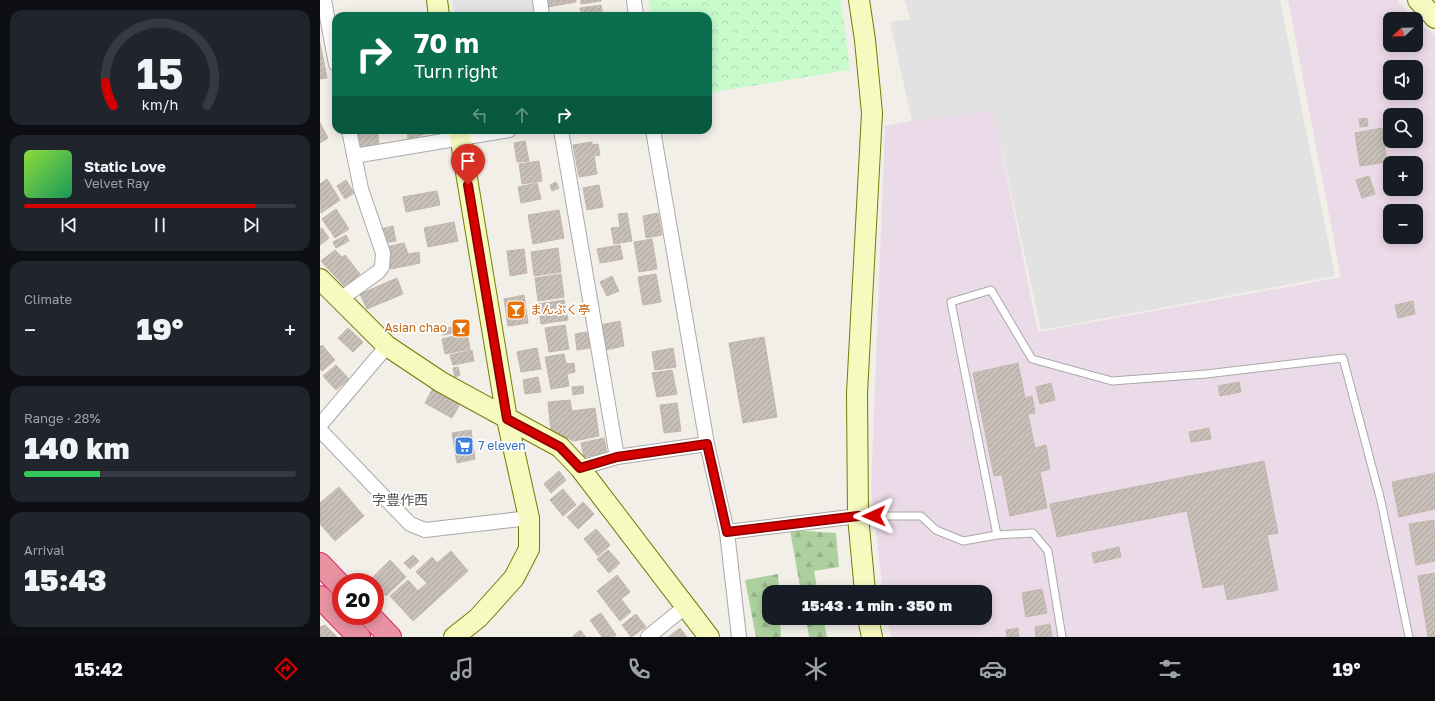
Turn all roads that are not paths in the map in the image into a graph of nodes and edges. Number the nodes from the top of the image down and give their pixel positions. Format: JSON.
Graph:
{"nodes":[{"id":1,"x":324,"y":0,"type":"edge"},
{"id":2,"x":436,"y":0,"type":"edge"},
{"id":3,"x":540,"y":0,"type":"edge"},
{"id":4,"x":634,"y":0,"type":"edge"},
{"id":5,"x":859,"y":0,"type":"edge"},
{"id":6,"x":1418,"y":0,"type":"edge"},
{"id":7,"x":438,"y":12,"type":"edge"},
{"id":8,"x":542,"y":12,"type":"edge"},
{"id":9,"x":636,"y":12,"type":"edge"},
{"id":10,"x":1435,"y":18,"type":"edge"},
{"id":11,"x":332,"y":43,"type":"edge"},
{"id":12,"x":350,"y":134,"type":"edge"},
{"id":13,"x":460,"y":134,"type":"edge"},
{"id":14,"x":561,"y":134,"type":"edge"},
{"id":15,"x":654,"y":134,"type":"edge"},
{"id":16,"x":354,"y":156,"type":"junction"},
{"id":17,"x":320,"y":279,"type":"edge"},
{"id":18,"x":339,"y":300,"type":"junction"},
{"id":19,"x":387,"y":346,"type":"junction"},
{"id":20,"x":507,"y":419,"type":"junction"},
{"id":21,"x":320,"y":425,"type":"edge"},
{"id":22,"x":320,"y":430,"type":"edge"},
{"id":23,"x":707,"y":444,"type":"junction"},
{"id":24,"x":617,"y":457,"type":"junction"},
{"id":25,"x":580,"y":468,"type":"junction"},
{"id":26,"x":858,"y":516,"type":"junction"},
{"id":27,"x":529,"y":518,"type":"junction"},
{"id":28,"x":727,"y":532,"type":"junction"},
{"id":29,"x":997,"y":535,"type":"junction"},
{"id":30,"x":320,"y":564,"type":"edge"},
{"id":31,"x":332,"y":577,"type":"edge"},
{"id":32,"x":864,"y":585,"type":"edge"},
{"id":33,"x":320,"y":597,"type":"edge"},
{"id":34,"x":686,"y":606,"type":"junction"},
{"id":35,"x":379,"y":625,"type":"edge"},
{"id":36,"x":869,"y":625,"type":"edge"},
{"id":37,"x":359,"y":637,"type":"edge"},
{"id":38,"x":390,"y":637,"type":"edge"},
{"id":39,"x":454,"y":637,"type":"edge"},
{"id":40,"x":648,"y":637,"type":"edge"},
{"id":41,"x":709,"y":637,"type":"edge"},
{"id":42,"x":739,"y":637,"type":"edge"},
{"id":43,"x":872,"y":637,"type":"edge"},
{"id":44,"x":1062,"y":637,"type":"edge"},
{"id":45,"x":1410,"y":637,"type":"edge"}],
"edges":[{"from":1,"to":11,"type":"street"},
{"from":2,"to":7,"type":"street"},
{"from":3,"to":8,"type":"street"},
{"from":4,"to":9,"type":"street"},
{"from":5,"to":26,"type":"street"},
{"from":6,"to":10,"type":"street"},
{"from":12,"to":16,"type":"street"},
{"from":13,"to":16,"type":"street"},
{"from":13,"to":20,"type":"street"},
{"from":14,"to":24,"type":"street"},
{"from":15,"to":23,"type":"street"},
{"from":16,"to":18,"type":"street"},
{"from":17,"to":18,"type":"street"},
{"from":18,"to":19,"type":"street"},
{"from":19,"to":20,"type":"street"},
{"from":19,"to":21,"type":"street"},
{"from":20,"to":25,"type":"street"},
{"from":20,"to":27,"type":"street"},
{"from":22,"to":27,"type":"street"},
{"from":23,"to":24,"type":"street"},
{"from":23,"to":28,"type":"street"},
{"from":24,"to":25,"type":"street"},
{"from":25,"to":34,"type":"street"},
{"from":26,"to":28,"type":"street"},
{"from":26,"to":29,"type":"lane"},
{"from":26,"to":32,"type":"street"},
{"from":27,"to":39,"type":"street"},
{"from":28,"to":42,"type":"street"},
{"from":29,"to":44,"type":"lane"},
{"from":29,"to":45,"type":"lane"},
{"from":30,"to":31,"type":"highway"},
{"from":33,"to":37,"type":"highway"},
{"from":34,"to":40,"type":"street"},
{"from":34,"to":41,"type":"street"},
{"from":35,"to":38,"type":"highway"},
{"from":36,"to":43,"type":"street"}]}
